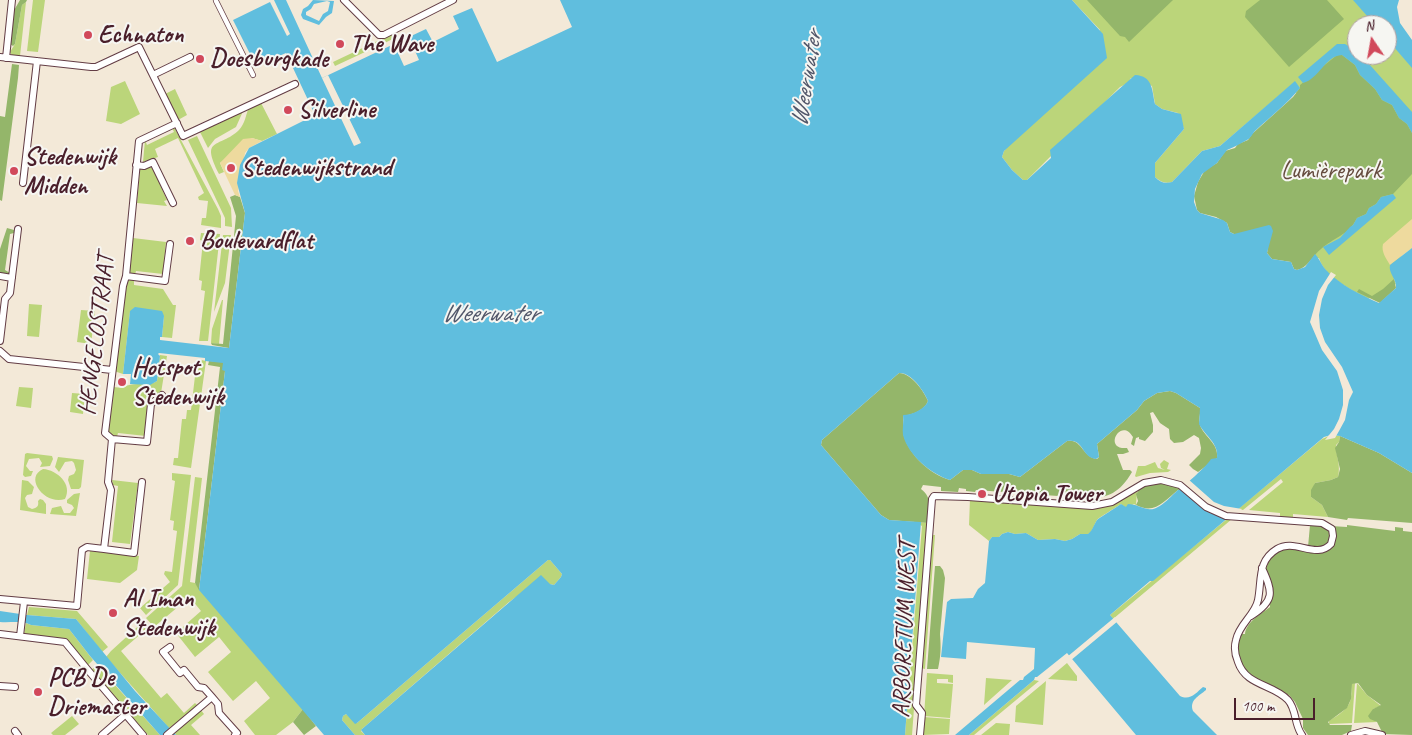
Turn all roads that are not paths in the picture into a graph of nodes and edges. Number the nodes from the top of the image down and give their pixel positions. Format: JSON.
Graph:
{"nodes":[{"id":1,"x":12,"y":0,"type":"edge"},
{"id":2,"x":344,"y":0,"type":"edge"},
{"id":3,"x":453,"y":0,"type":"edge"},
{"id":4,"x":216,"y":1,"type":"dead end"},
{"id":5,"x":190,"y":57,"type":"dead end"},
{"id":6,"x":3,"y":58,"type":"edge"},
{"id":7,"x":37,"y":61,"type":"junction"},
{"id":8,"x":153,"y":74,"type":"junction"},
{"id":9,"x":253,"y":75,"type":"dead end"},
{"id":10,"x":295,"y":84,"type":"dead end"},
{"id":11,"x":177,"y":123,"type":"junction"},
{"id":12,"x":136,"y":165,"type":"junction"},
{"id":13,"x":23,"y":183,"type":"dead end"},
{"id":14,"x":173,"y":203,"type":"dead end"},
{"id":15,"x":18,"y":229,"type":"dead end"},
{"id":16,"x":170,"y":244,"type":"dead end"},
{"id":17,"x":0,"y":276,"type":"edge"},
{"id":18,"x":126,"y":276,"type":"junction"},
{"id":19,"x":12,"y":278,"type":"junction"},
{"id":20,"x":0,"y":341,"type":"edge"},
{"id":21,"x":0,"y":351,"type":"edge"},
{"id":22,"x":112,"y":370,"type":"junction"},
{"id":23,"x":162,"y":395,"type":"dead end"},
{"id":24,"x":112,"y":439,"type":"junction"},
{"id":25,"x":142,"y":482,"type":"dead end"},
{"id":26,"x":104,"y":549,"type":"junction"},
{"id":27,"x":1262,"y":568,"type":"junction"},
{"id":28,"x":0,"y":599,"type":"edge"},
{"id":29,"x":24,"y":602,"type":"junction"},
{"id":30,"x":1250,"y":617,"type":"junction"},
{"id":31,"x":0,"y":634,"type":"edge"},
{"id":32,"x":20,"y":636,"type":"junction"},
{"id":33,"x":170,"y":647,"type":"dead end"},
{"id":34,"x":0,"y":686,"type":"edge"},
{"id":35,"x":15,"y":687,"type":"dead end"},
{"id":36,"x":212,"y":697,"type":"junction"},
{"id":37,"x":125,"y":715,"type":"junction"},
{"id":38,"x":170,"y":733,"type":"edge"},
{"id":39,"x":102,"y":735,"type":"edge"},
{"id":40,"x":144,"y":735,"type":"edge"},
{"id":41,"x":235,"y":735,"type":"edge"},
{"id":42,"x":920,"y":735,"type":"edge"},
{"id":43,"x":1302,"y":735,"type":"edge"},
{"id":44,"x":1351,"y":735,"type":"edge"},
{"id":45,"x":1382,"y":735,"type":"edge"}],
"edges":[{"from":1,"to":6,"type":"street"},
{"from":2,"to":3,"type":"street"},
{"from":4,"to":9,"type":"street"},
{"from":5,"to":8,"type":"street"},
{"from":6,"to":7,"type":"street"},
{"from":7,"to":8,"type":"street"},
{"from":7,"to":13,"type":"street"},
{"from":8,"to":11,"type":"street"},
{"from":10,"to":11,"type":"street"},
{"from":11,"to":12,"type":"street","name":"HENGELOSTRAAT"},
{"from":12,"to":14,"type":"street"},
{"from":12,"to":18,"type":"street","name":"HENGELOSTRAAT"},
{"from":15,"to":19,"type":"street"},
{"from":16,"to":18,"type":"street"},
{"from":17,"to":19,"type":"street"},
{"from":18,"to":22,"type":"street","name":"HENGELOSTRAAT"},
{"from":19,"to":20,"type":"street"},
{"from":21,"to":22,"type":"street"},
{"from":22,"to":24,"type":"street","name":"HENGELOSTRAAT"},
{"from":23,"to":24,"type":"street"},
{"from":24,"to":26,"type":"street","name":"HENGELOSTRAAT"},
{"from":25,"to":26,"type":"street"},
{"from":26,"to":29,"type":"street"},
{"from":27,"to":30,"type":"street"},
{"from":27,"to":30,"type":"street"},
{"from":27,"to":42,"type":"street","name":"ARBORETUM WEST"},
{"from":28,"to":29,"type":"street"},
{"from":29,"to":32,"type":"street"},
{"from":30,"to":43,"type":"street"},
{"from":31,"to":32,"type":"street"},
{"from":32,"to":37,"type":"street"},
{"from":33,"to":36,"type":"street"},
{"from":34,"to":35,"type":"street"},
{"from":36,"to":38,"type":"street"},
{"from":36,"to":41,"type":"street"},
{"from":37,"to":39,"type":"street"},
{"from":37,"to":40,"type":"street"},
{"from":44,"to":45,"type":"street"}]}
